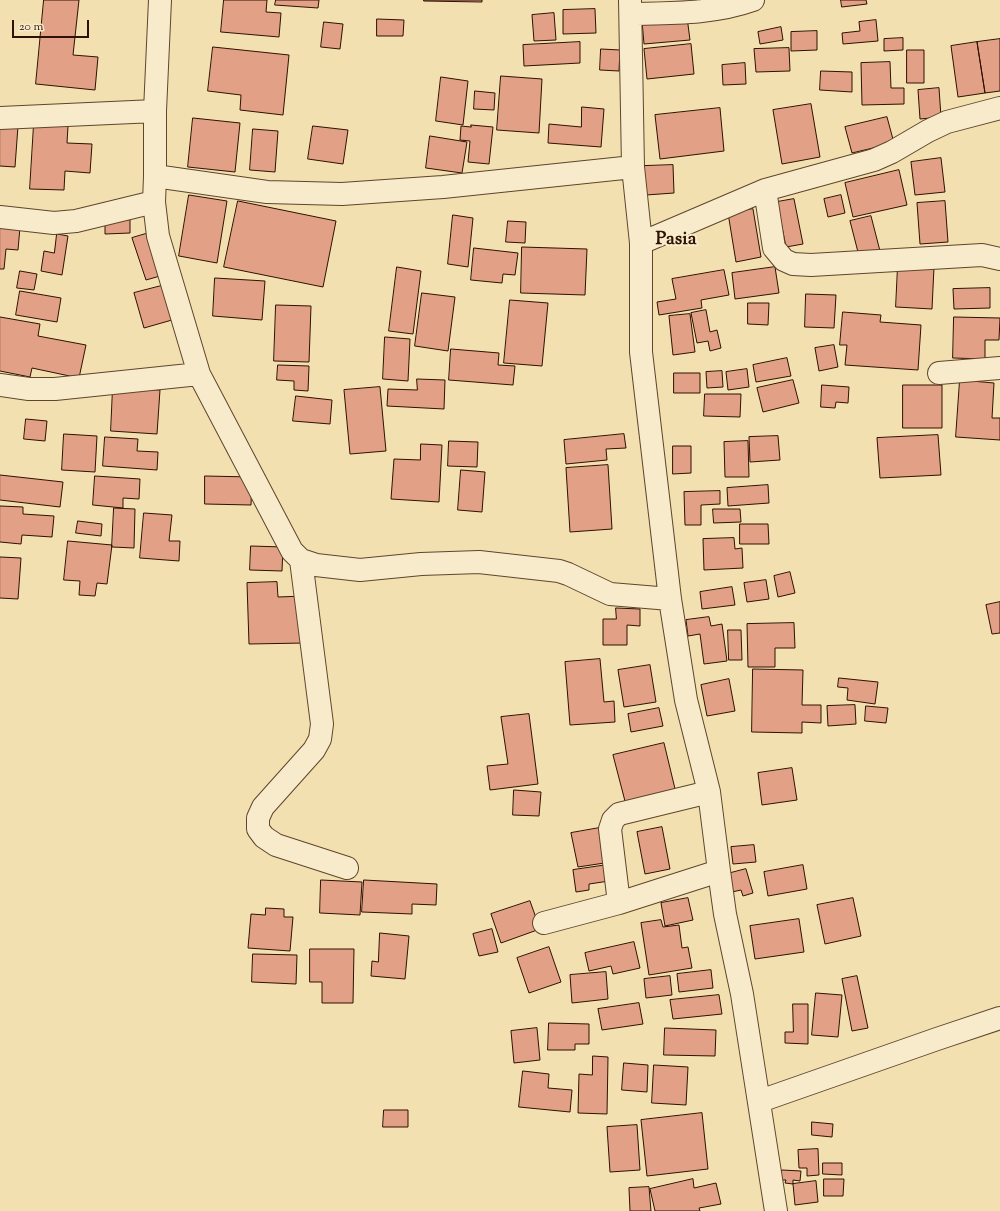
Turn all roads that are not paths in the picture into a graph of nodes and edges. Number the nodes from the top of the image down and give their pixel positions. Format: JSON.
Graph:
{"nodes":[{"id":1,"x":160,"y":0,"type":"edge"},
{"id":2,"x":753,"y":0,"type":"edge"},
{"id":3,"x":630,"y":7,"type":"edge"},
{"id":4,"x":1000,"y":108,"type":"edge"},
{"id":5,"x":155,"y":112,"type":"junction"},
{"id":6,"x":0,"y":118,"type":"edge"},
{"id":7,"x":633,"y":167,"type":"junction"},
{"id":8,"x":155,"y":176,"type":"junction"},
{"id":9,"x":764,"y":190,"type":"junction"},
{"id":10,"x":154,"y":202,"type":"junction"},
{"id":11,"x":0,"y":217,"type":"edge"},
{"id":12,"x":641,"y":243,"type":"junction"},
{"id":13,"x":1000,"y":259,"type":"edge"},
{"id":14,"x":1000,"y":368,"type":"edge"},
{"id":15,"x":939,"y":373,"type":"dead end"},
{"id":16,"x":199,"y":374,"type":"junction"},
{"id":17,"x":0,"y":385,"type":"edge"},
{"id":18,"x":302,"y":560,"type":"junction"},
{"id":19,"x":670,"y":599,"type":"junction"},
{"id":20,"x":709,"y":792,"type":"junction"},
{"id":21,"x":347,"y":868,"type":"dead end"},
{"id":22,"x":719,"y":871,"type":"junction"},
{"id":23,"x":619,"y":903,"type":"junction"},
{"id":24,"x":544,"y":923,"type":"dead end"},
{"id":25,"x":1000,"y":1018,"type":"edge"},
{"id":26,"x":760,"y":1101,"type":"junction"},
{"id":27,"x":776,"y":1211,"type":"edge"}],
"edges":[{"from":1,"to":5,"type":"street"},
{"from":2,"to":3,"type":"street"},
{"from":3,"to":7,"type":"street"},
{"from":4,"to":9,"type":"street"},
{"from":5,"to":6,"type":"street"},
{"from":5,"to":8,"type":"street"},
{"from":7,"to":8,"type":"street"},
{"from":7,"to":12,"type":"street"},
{"from":8,"to":10,"type":"street"},
{"from":9,"to":12,"type":"street"},
{"from":9,"to":13,"type":"street"},
{"from":10,"to":11,"type":"street"},
{"from":10,"to":16,"type":"street"},
{"from":12,"to":19,"type":"street"},
{"from":14,"to":15,"type":"street"},
{"from":16,"to":17,"type":"street"},
{"from":16,"to":18,"type":"street"},
{"from":18,"to":19,"type":"street"},
{"from":18,"to":21,"type":"street"},
{"from":19,"to":20,"type":"street"},
{"from":20,"to":22,"type":"street"},
{"from":20,"to":23,"type":"street"},
{"from":22,"to":23,"type":"street"},
{"from":22,"to":26,"type":"street"},
{"from":23,"to":24,"type":"street"},
{"from":25,"to":26,"type":"street"},
{"from":26,"to":27,"type":"street"}]}
